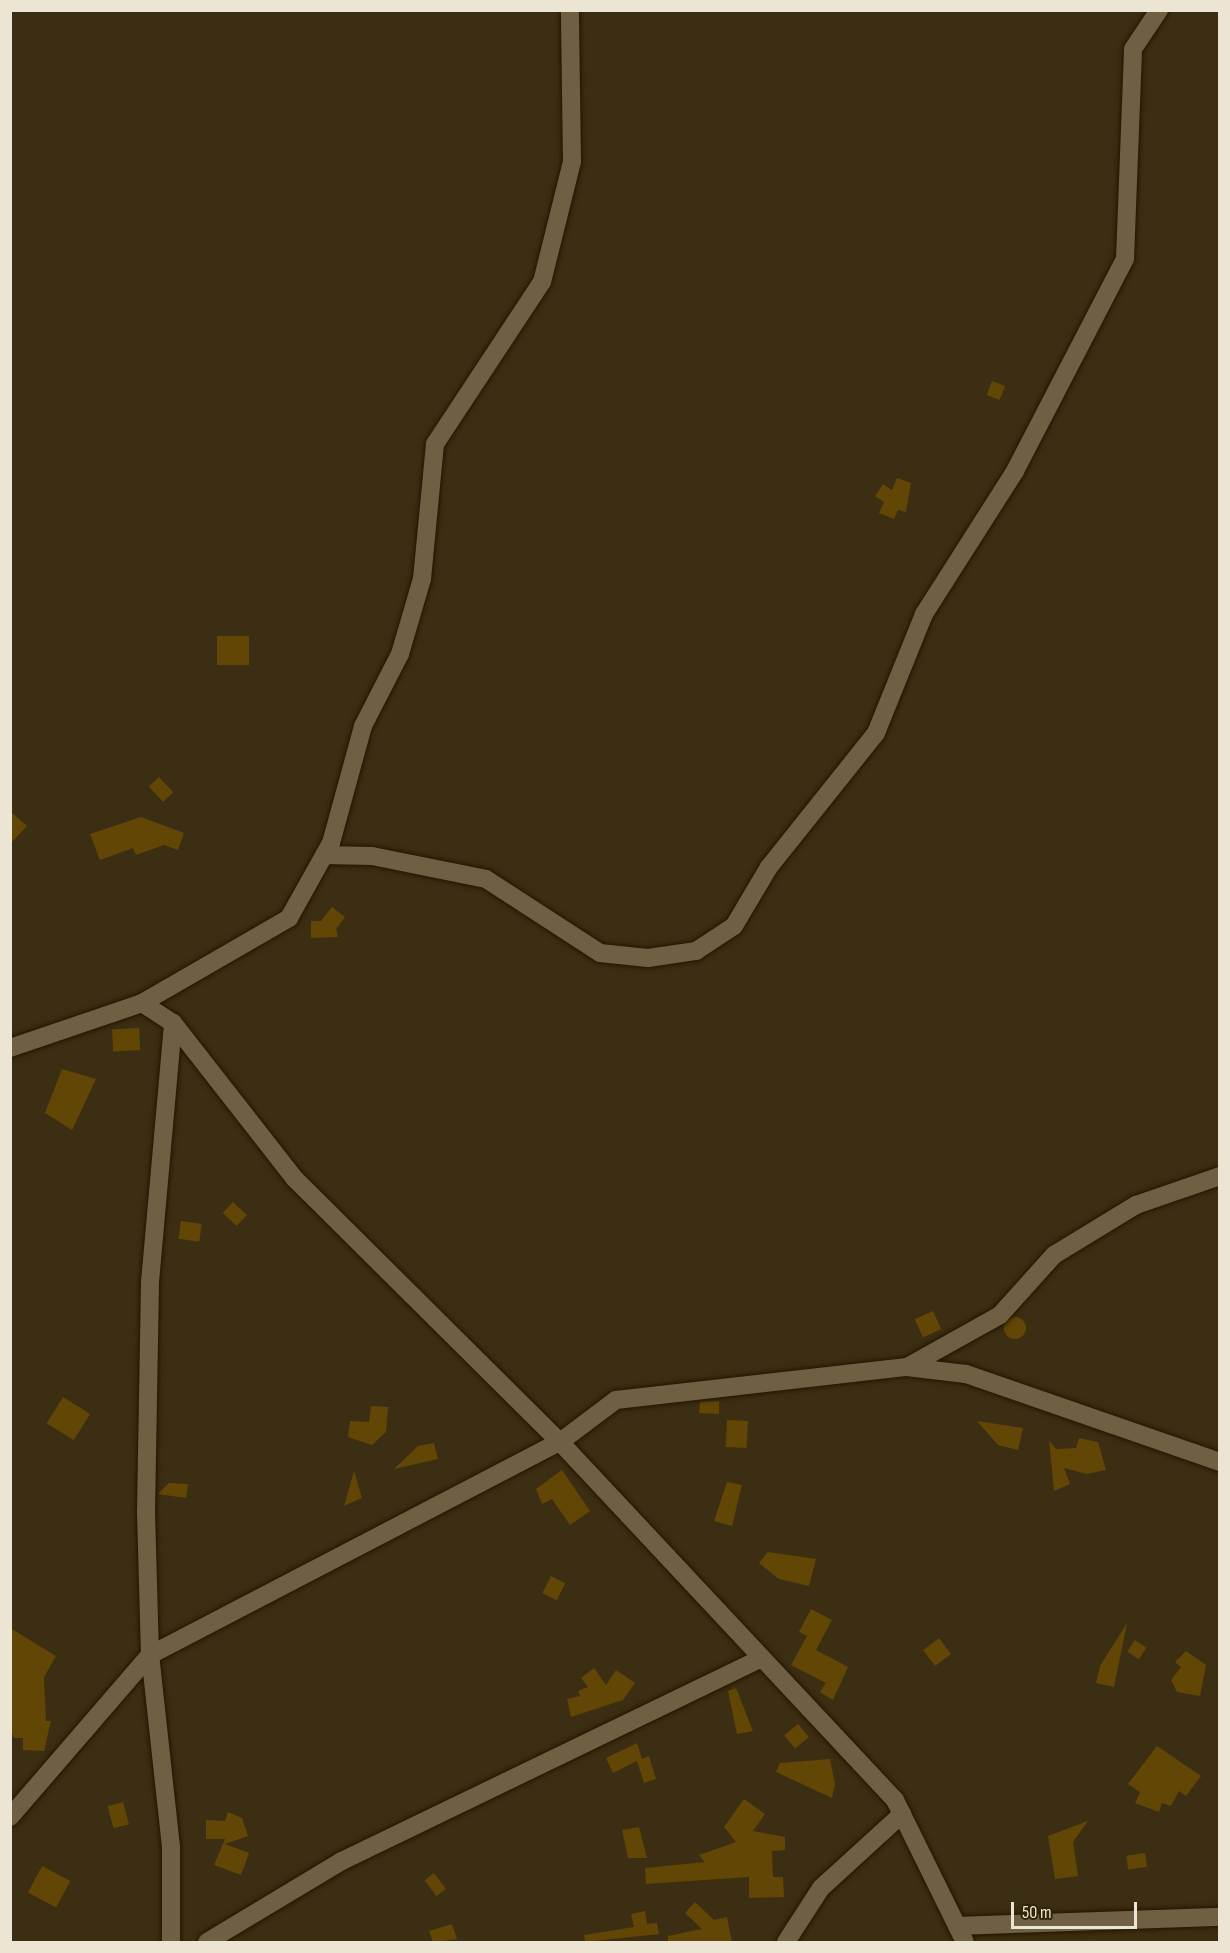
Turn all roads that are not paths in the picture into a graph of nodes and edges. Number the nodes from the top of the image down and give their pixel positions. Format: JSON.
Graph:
{"nodes":[{"id":1,"x":570,"y":10,"type":"edge"},
{"id":2,"x":1159,"y":10,"type":"edge"},
{"id":3,"x":324,"y":855,"type":"junction"},
{"id":4,"x":142,"y":1003,"type":"junction"},
{"id":5,"x":173,"y":1023,"type":"junction"},
{"id":6,"x":10,"y":1048,"type":"edge"},
{"id":7,"x":1220,"y":1176,"type":"edge"},
{"id":8,"x":907,"y":1367,"type":"junction"},
{"id":9,"x":561,"y":1442,"type":"junction"},
{"id":10,"x":1220,"y":1462,"type":"edge"},
{"id":11,"x":150,"y":1655,"type":"junction"},
{"id":12,"x":762,"y":1658,"type":"junction"},
{"id":13,"x":902,"y":1814,"type":"junction"},
{"id":14,"x":10,"y":1817,"type":"edge"},
{"id":15,"x":1220,"y":1917,"type":"edge"},
{"id":16,"x":961,"y":1934,"type":"edge"},
{"id":17,"x":171,"y":1942,"type":"edge"},
{"id":18,"x":207,"y":1942,"type":"edge"},
{"id":19,"x":786,"y":1942,"type":"edge"}],
"edges":[{"from":1,"to":3,"type":"street"},
{"from":2,"to":3,"type":"street"},
{"from":3,"to":4,"type":"street"},
{"from":4,"to":5,"type":"street"},
{"from":4,"to":6,"type":"street"},
{"from":5,"to":9,"type":"street"},
{"from":5,"to":11,"type":"street"},
{"from":7,"to":8,"type":"street"},
{"from":8,"to":9,"type":"street"},
{"from":8,"to":10,"type":"street"},
{"from":9,"to":11,"type":"street"},
{"from":9,"to":12,"type":"street"},
{"from":11,"to":14,"type":"street"},
{"from":11,"to":17,"type":"street"},
{"from":12,"to":13,"type":"street"},
{"from":12,"to":18,"type":"street"},
{"from":13,"to":16,"type":"street"},
{"from":13,"to":19,"type":"street"},
{"from":15,"to":16,"type":"street"}]}
